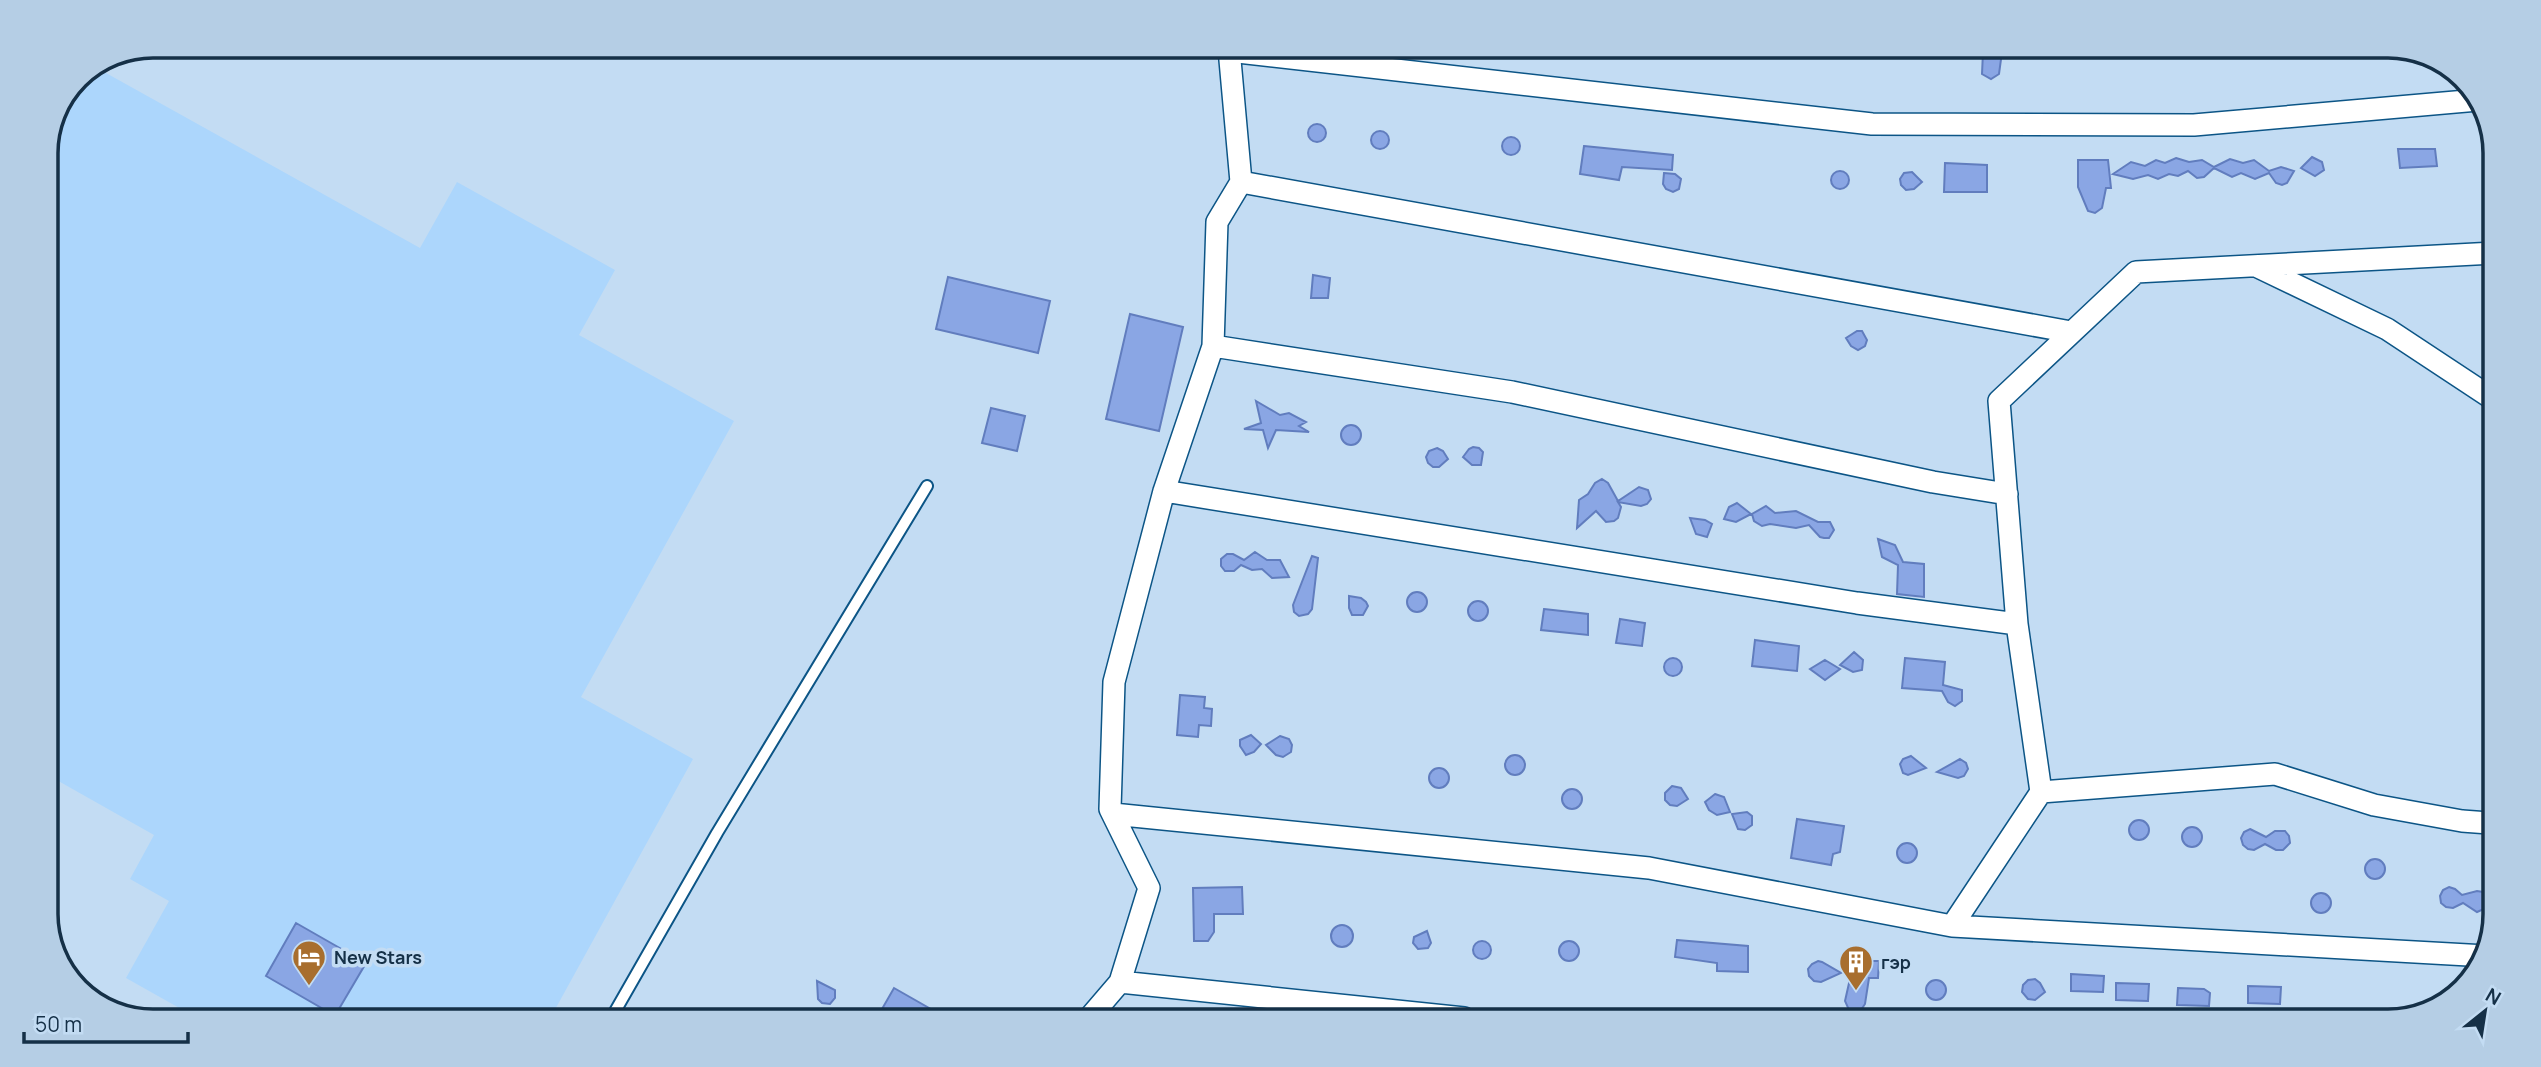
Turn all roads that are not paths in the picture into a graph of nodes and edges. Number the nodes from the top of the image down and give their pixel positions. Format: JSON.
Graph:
{"nodes":[{"id":1,"x":1230,"y":58,"type":"edge"},
{"id":2,"x":1299,"y":58,"type":"edge"},
{"id":3,"x":2468,"y":101,"type":"edge"},
{"id":4,"x":1241,"y":182,"type":"junction"},
{"id":5,"x":2483,"y":254,"type":"edge"},
{"id":6,"x":2254,"y":265,"type":"junction"},
{"id":7,"x":2071,"y":332,"type":"junction"},
{"id":8,"x":1213,"y":346,"type":"junction"},
{"id":9,"x":2483,"y":392,"type":"edge"},
{"id":10,"x":927,"y":486,"type":"dead end"},
{"id":11,"x":1164,"y":491,"type":"junction"},
{"id":12,"x":2007,"y":494,"type":"junction"},
{"id":13,"x":2017,"y":624,"type":"junction"},
{"id":14,"x":2041,"y":792,"type":"junction"},
{"id":15,"x":1113,"y":814,"type":"junction"},
{"id":16,"x":2483,"y":823,"type":"edge"},
{"id":17,"x":1952,"y":926,"type":"junction"},
{"id":18,"x":2474,"y":955,"type":"edge"},
{"id":19,"x":1121,"y":982,"type":"junction"},
{"id":20,"x":616,"y":1009,"type":"edge"},
{"id":21,"x":1097,"y":1009,"type":"edge"},
{"id":22,"x":1378,"y":1009,"type":"edge"}],
"edges":[{"from":1,"to":4,"type":"street"},
{"from":2,"to":3,"type":"street"},
{"from":4,"to":7,"type":"street"},
{"from":4,"to":8,"type":"street"},
{"from":5,"to":6,"type":"street"},
{"from":6,"to":7,"type":"street"},
{"from":6,"to":9,"type":"street"},
{"from":7,"to":12,"type":"street"},
{"from":8,"to":11,"type":"street"},
{"from":8,"to":12,"type":"street"},
{"from":10,"to":20,"type":"lane"},
{"from":11,"to":13,"type":"street"},
{"from":11,"to":15,"type":"street"},
{"from":12,"to":13,"type":"street"},
{"from":13,"to":14,"type":"street"},
{"from":14,"to":16,"type":"street"},
{"from":14,"to":17,"type":"street"},
{"from":15,"to":17,"type":"street"},
{"from":15,"to":19,"type":"street"},
{"from":17,"to":18,"type":"street"},
{"from":19,"to":21,"type":"street"},
{"from":19,"to":22,"type":"street"}]}
